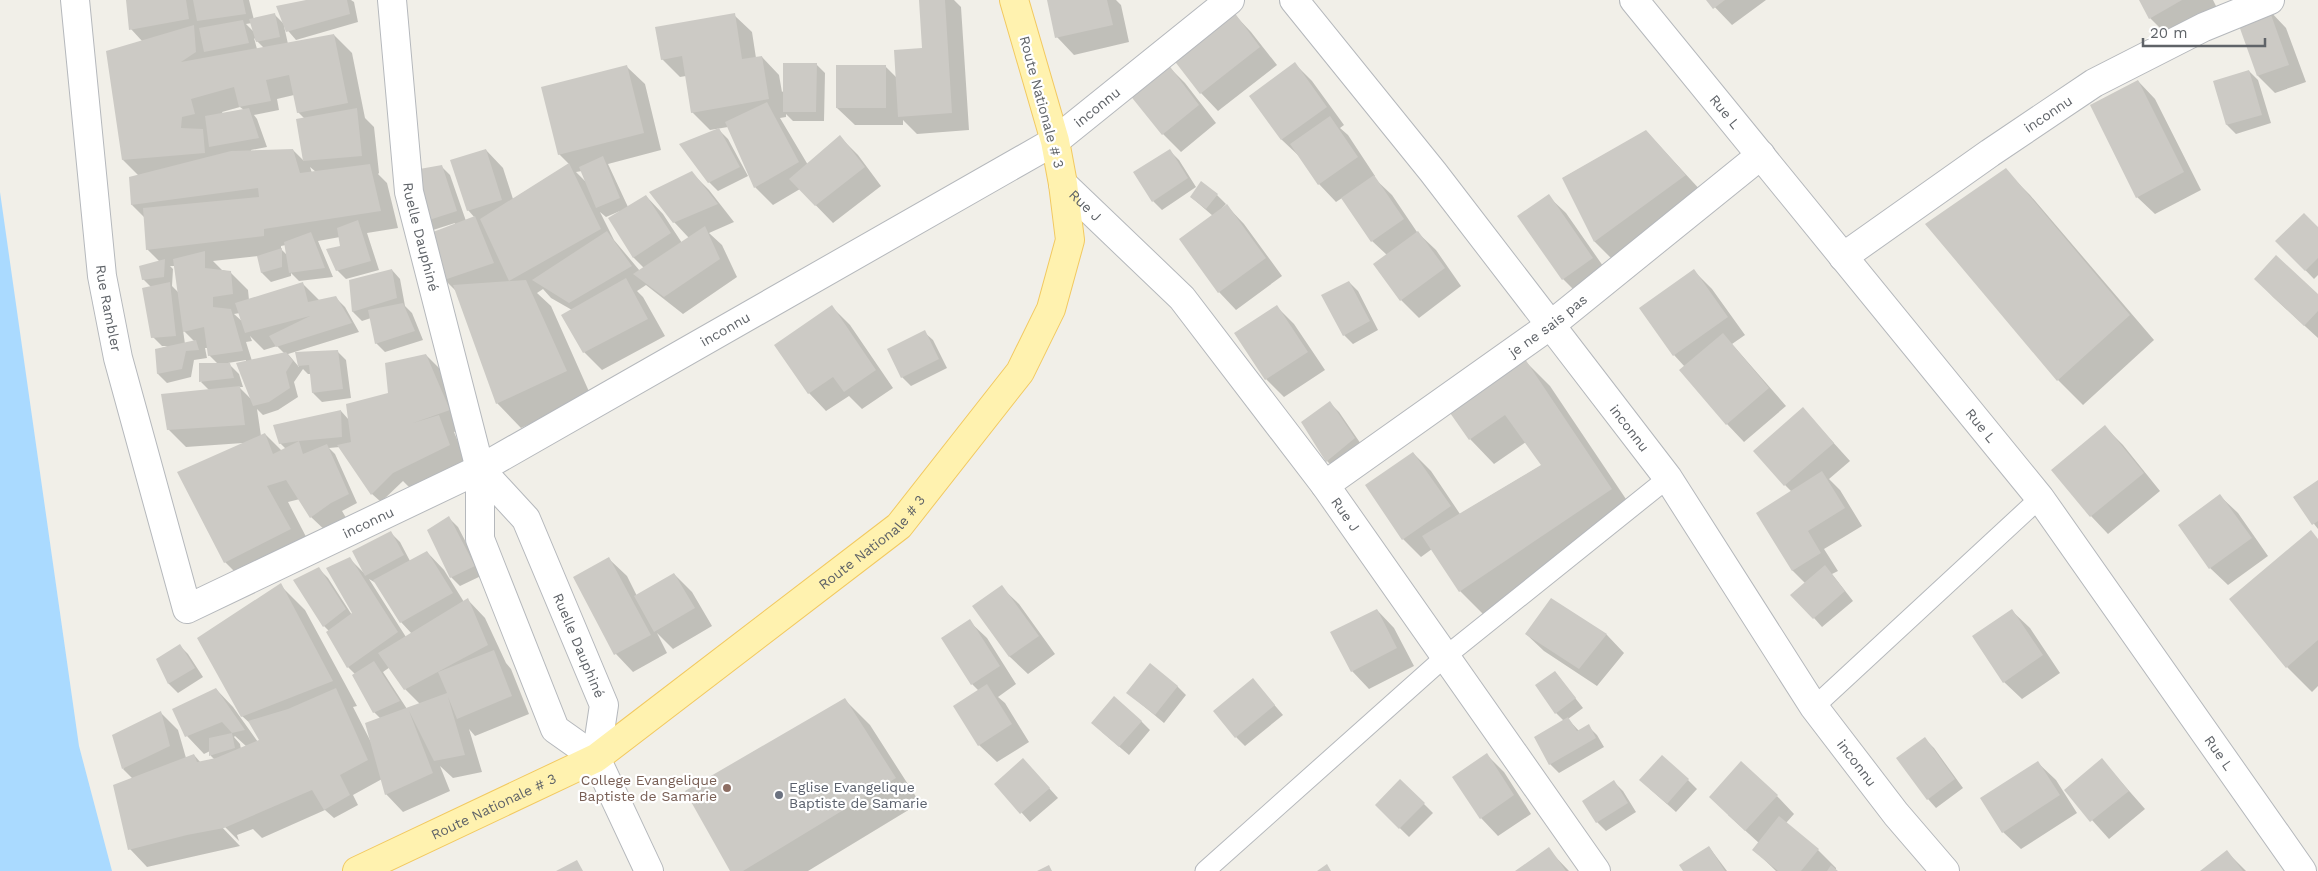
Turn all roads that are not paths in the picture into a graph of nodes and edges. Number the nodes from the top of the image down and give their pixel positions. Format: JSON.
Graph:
{"nodes":[{"id":1,"x":75,"y":0,"type":"edge"},
{"id":2,"x":392,"y":0,"type":"edge"},
{"id":3,"x":1014,"y":0,"type":"edge"},
{"id":4,"x":1230,"y":0,"type":"edge"},
{"id":5,"x":1294,"y":0,"type":"edge"},
{"id":6,"x":1634,"y":0,"type":"edge"},
{"id":7,"x":2270,"y":0,"type":"edge"},
{"id":8,"x":1055,"y":141,"type":"junction"},
{"id":9,"x":1761,"y":155,"type":"junction"},
{"id":10,"x":1063,"y":184,"type":"junction"},
{"id":11,"x":1843,"y":257,"type":"junction"},
{"id":12,"x":1552,"y":324,"type":"junction"},
{"id":13,"x":480,"y":469,"type":"junction"},
{"id":14,"x":1668,"y":478,"type":"junction"},
{"id":15,"x":1325,"y":485,"type":"junction"},
{"id":16,"x":2040,"y":498,"type":"junction"},
{"id":17,"x":187,"y":609,"type":"joint"},
{"id":18,"x":1446,"y":656,"type":"junction"},
{"id":19,"x":1814,"y":707,"type":"junction"},
{"id":20,"x":596,"y":758,"type":"junction"},
{"id":21,"x":357,"y":871,"type":"edge"},
{"id":22,"x":649,"y":871,"type":"edge"},
{"id":23,"x":1205,"y":871,"type":"edge"},
{"id":24,"x":1596,"y":871,"type":"edge"},
{"id":25,"x":1945,"y":871,"type":"edge"},
{"id":26,"x":2302,"y":871,"type":"edge"}],
"edges":[{"from":1,"to":17,"type":"street","name":"Rue Rambler"},
{"from":2,"to":13,"type":"street","name":"Ruelle Dauphiné"},
{"from":3,"to":8,"type":"main road","name":"Route Nationale # 3"},
{"from":4,"to":8,"type":"street","name":"inconnu"},
{"from":5,"to":12,"type":"street","name":"inconnu"},
{"from":6,"to":9,"type":"street","name":"Rue L"},
{"from":7,"to":11,"type":"street","name":"inconnu"},
{"from":8,"to":10,"type":"main road","name":"Route Nationale # 3"},
{"from":8,"to":13,"type":"street","name":"inconnu"},
{"from":9,"to":11,"type":"street","name":"Rue L"},
{"from":9,"to":12,"type":"street","name":"je ne sais pas"},
{"from":10,"to":15,"type":"street","name":"Rue J"},
{"from":10,"to":20,"type":"main road","name":"Route Nationale # 3"},
{"from":11,"to":16,"type":"street","name":"Rue L"},
{"from":12,"to":14,"type":"street","name":"inconnu"},
{"from":12,"to":15,"type":"street","name":"je ne sais pas"},
{"from":13,"to":17,"type":"street","name":"inconnu"},
{"from":13,"to":20,"type":"street","name":"Ruelle Dauphiné"},
{"from":13,"to":20,"type":"street","name":"Ruelle Dauphiné"},
{"from":14,"to":18,"type":"lane"},
{"from":14,"to":19,"type":"street","name":"inconnu"},
{"from":15,"to":18,"type":"street","name":"Rue J"},
{"from":16,"to":19,"type":"lane"},
{"from":16,"to":26,"type":"street","name":"Rue L"},
{"from":18,"to":23,"type":"lane"},
{"from":18,"to":24,"type":"street","name":"Rue J"},
{"from":19,"to":25,"type":"street","name":"inconnu"},
{"from":20,"to":21,"type":"main road","name":"Route Nationale # 3"},
{"from":20,"to":22,"type":"street"}]}
